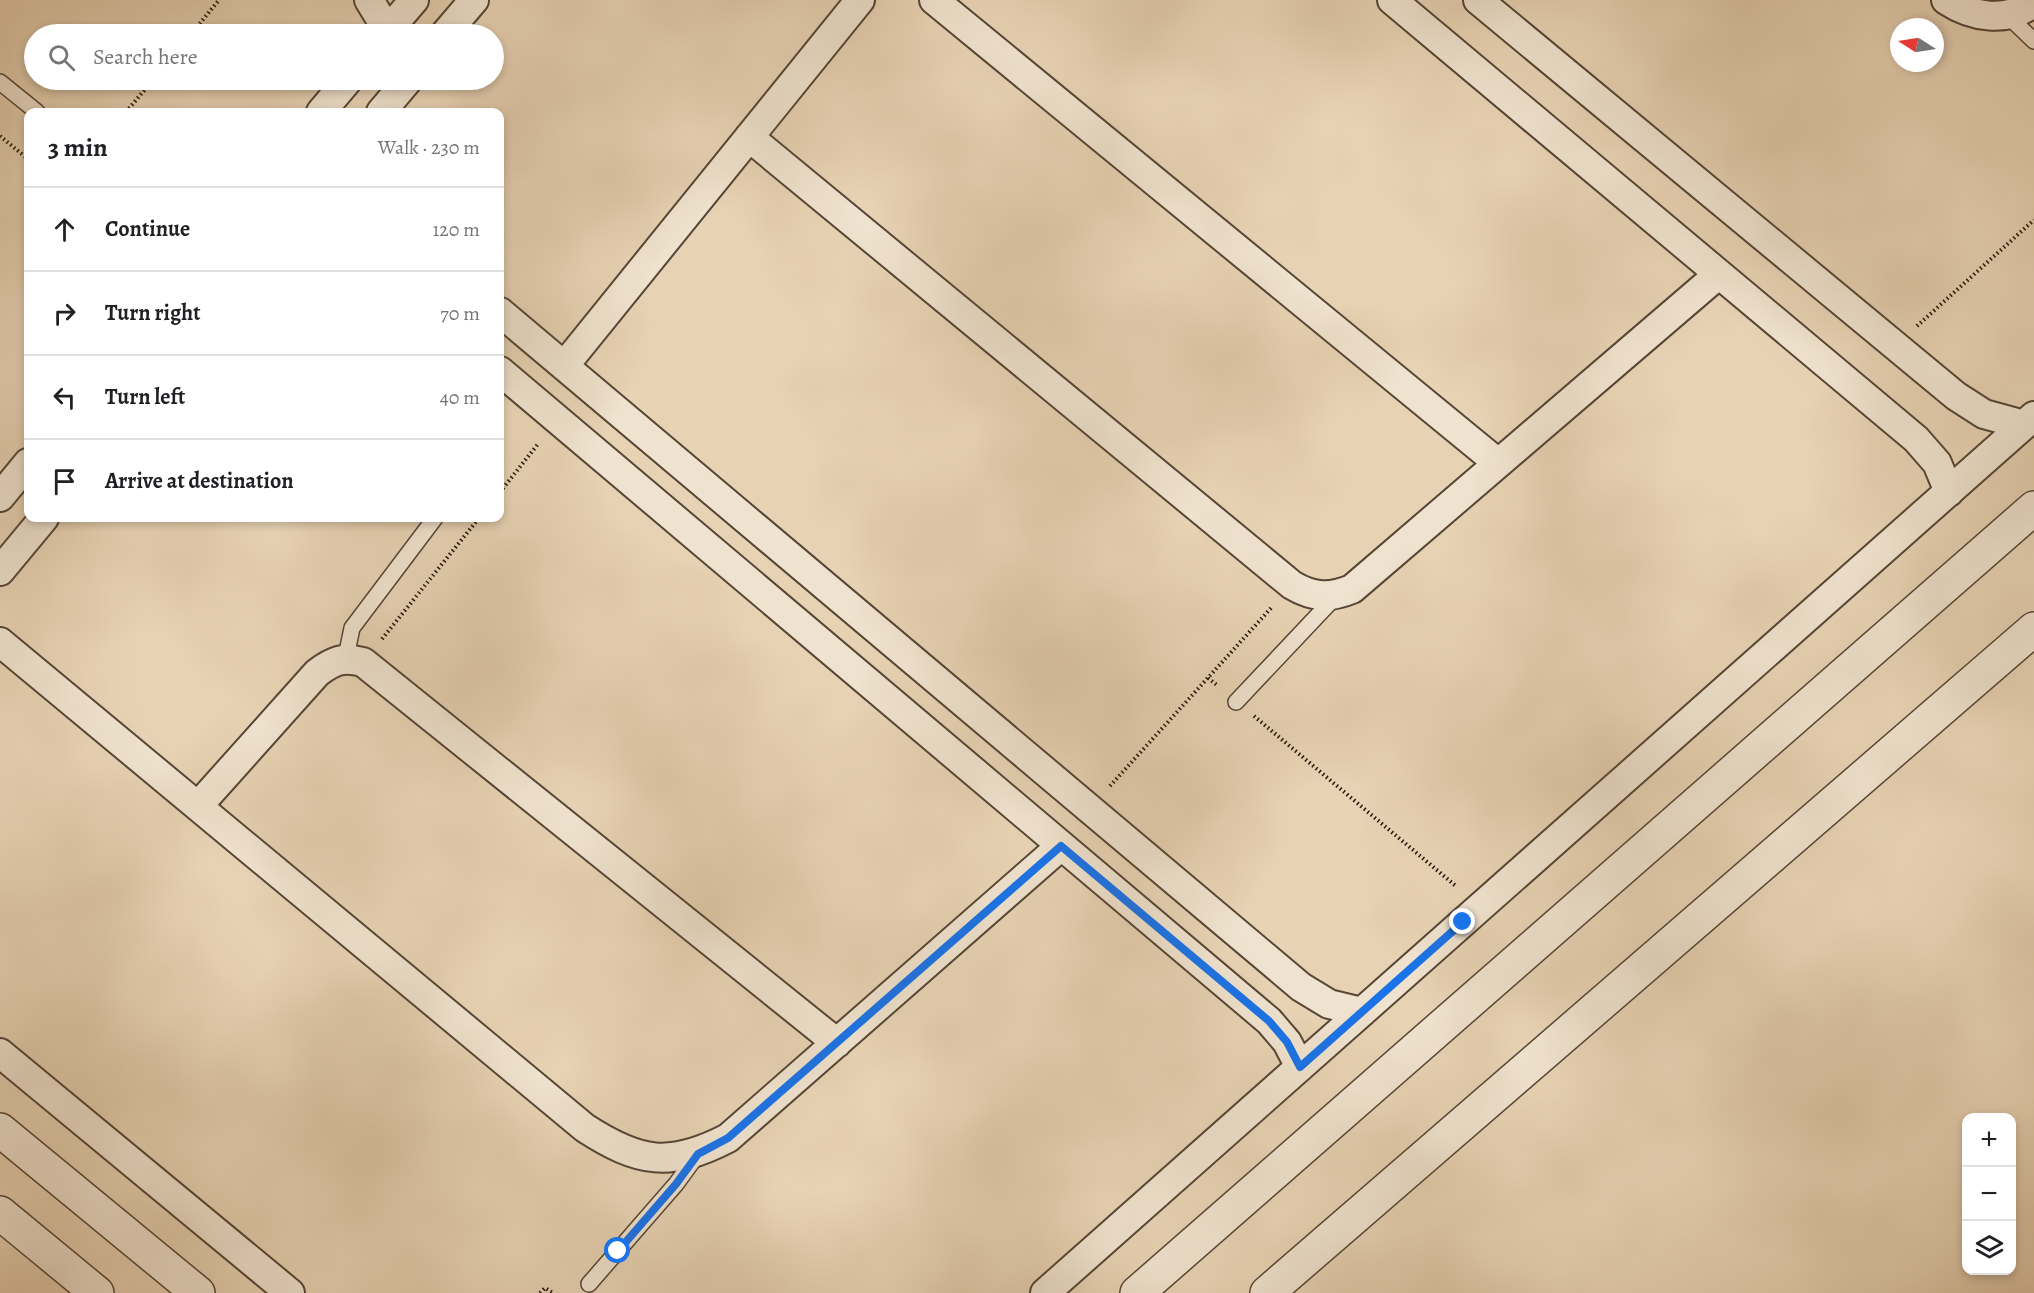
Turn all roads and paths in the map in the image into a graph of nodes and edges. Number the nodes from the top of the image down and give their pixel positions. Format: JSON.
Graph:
{"nodes":[{"id":1,"x":219,"y":0,"type":"edge"},
{"id":2,"x":369,"y":0,"type":"edge"},
{"id":3,"x":414,"y":0,"type":"edge"},
{"id":4,"x":474,"y":0,"type":"edge"},
{"id":5,"x":860,"y":0,"type":"edge"},
{"id":6,"x":934,"y":0,"type":"edge"},
{"id":7,"x":1392,"y":0,"type":"edge"},
{"id":8,"x":1478,"y":0,"type":"edge"},
{"id":9,"x":1946,"y":0,"type":"edge"},
{"id":10,"x":2034,"y":2,"type":"edge"},
{"id":11,"x":2007,"y":15,"type":"junction"},
{"id":12,"x":199,"y":24,"type":"edge"},
{"id":13,"x":382,"y":24,"type":"edge"},
{"id":14,"x":394,"y":24,"type":"edge"},
{"id":15,"x":454,"y":24,"type":"edge"},
{"id":16,"x":2034,"y":41,"type":"edge"},
{"id":17,"x":0,"y":82,"type":"edge"},
{"id":18,"x":145,"y":90,"type":"edge"},
{"id":19,"x":340,"y":90,"type":"edge"},
{"id":20,"x":400,"y":90,"type":"edge"},
{"id":21,"x":32,"y":108,"type":"edge"},
{"id":22,"x":129,"y":108,"type":"edge"},
{"id":23,"x":324,"y":108,"type":"edge"},
{"id":24,"x":384,"y":108,"type":"edge"},
{"id":25,"x":0,"y":136,"type":"edge"},
{"id":26,"x":749,"y":137,"type":"junction"},
{"id":27,"x":24,"y":156,"type":"edge"},
{"id":28,"x":2034,"y":220,"type":"edge"},
{"id":29,"x":1719,"y":274,"type":"junction"},
{"id":30,"x":504,"y":315,"type":"edge"},
{"id":31,"x":1895,"y":346,"type":"junction"},
{"id":32,"x":564,"y":366,"type":"junction"},
{"id":33,"x":504,"y":374,"type":"edge"},
{"id":34,"x":557,"y":420,"type":"junction"},
{"id":35,"x":2029,"y":421,"type":"edge"},
{"id":36,"x":1498,"y":463,"type":"junction"},
{"id":37,"x":24,"y":468,"type":"edge"},
{"id":38,"x":504,"y":487,"type":"edge"},
{"id":39,"x":1949,"y":492,"type":"junction"},
{"id":40,"x":0,"y":497,"type":"edge"},
{"id":41,"x":2034,"y":508,"type":"edge"},
{"id":42,"x":41,"y":522,"type":"edge"},
{"id":43,"x":432,"y":522,"type":"edge"},
{"id":44,"x":475,"y":522,"type":"edge"},
{"id":45,"x":0,"y":571,"type":"edge"},
{"id":46,"x":1292,"y":585,"type":"junction"},
{"id":47,"x":1336,"y":595,"type":"junction"},
{"id":48,"x":2034,"y":629,"type":"edge"},
{"id":49,"x":0,"y":642,"type":"edge"},
{"id":50,"x":354,"y":660,"type":"junction"},
{"id":51,"x":1208,"y":678,"type":"junction"},
{"id":52,"x":1236,"y":702,"type":"junction"},
{"id":53,"x":198,"y":806,"type":"junction"},
{"id":54,"x":1089,"y":809,"type":"junction"},
{"id":55,"x":1061,"y":846,"type":"junction"},
{"id":56,"x":1480,"y":907,"type":"junction"},
{"id":57,"x":1362,"y":1012,"type":"junction"},
{"id":58,"x":837,"y":1043,"type":"junction"},
{"id":59,"x":0,"y":1053,"type":"edge"},
{"id":60,"x":1300,"y":1067,"type":"junction"},
{"id":61,"x":0,"y":1130,"type":"edge"},
{"id":62,"x":698,"y":1154,"type":"junction"},
{"id":63,"x":0,"y":1213,"type":"edge"},
{"id":64,"x":589,"y":1284,"type":"dead end"},
{"id":65,"x":97,"y":1293,"type":"edge"},
{"id":66,"x":198,"y":1293,"type":"edge"},
{"id":67,"x":290,"y":1293,"type":"edge"},
{"id":68,"x":540,"y":1293,"type":"edge"},
{"id":69,"x":553,"y":1293,"type":"edge"},
{"id":70,"x":1045,"y":1293,"type":"edge"},
{"id":71,"x":1137,"y":1293,"type":"edge"},
{"id":72,"x":1267,"y":1293,"type":"edge"}],
"edges":[{"from":1,"to":12,"type":"path"},
{"from":2,"to":13,"type":"street"},
{"from":3,"to":14,"type":"street"},
{"from":4,"to":15,"type":"street"},
{"from":5,"to":26,"type":"street"},
{"from":6,"to":36,"type":"street"},
{"from":7,"to":29,"type":"street"},
{"from":8,"to":31,"type":"street"},
{"from":9,"to":11,"type":"street"},
{"from":10,"to":11,"type":"street"},
{"from":11,"to":16,"type":"lane"},
{"from":17,"to":21,"type":"lane"},
{"from":18,"to":22,"type":"path"},
{"from":19,"to":23,"type":"street"},
{"from":20,"to":24,"type":"street"},
{"from":25,"to":27,"type":"path"},
{"from":26,"to":32,"type":"street"},
{"from":26,"to":46,"type":"street"},
{"from":28,"to":31,"type":"path"},
{"from":29,"to":36,"type":"street"},
{"from":29,"to":39,"type":"street"},
{"from":30,"to":32,"type":"street"},
{"from":31,"to":35,"type":"street"},
{"from":32,"to":54,"type":"street"},
{"from":33,"to":34,"type":"street"},
{"from":34,"to":38,"type":"path"},
{"from":34,"to":55,"type":"street"},
{"from":35,"to":39,"type":"street"},
{"from":36,"to":47,"type":"street"},
{"from":37,"to":40,"type":"street"},
{"from":39,"to":56,"type":"street"},
{"from":41,"to":71,"type":"street"},
{"from":42,"to":45,"type":"street"},
{"from":43,"to":50,"type":"lane"},
{"from":44,"to":50,"type":"path"},
{"from":46,"to":47,"type":"street"},
{"from":46,"to":51,"type":"path"},
{"from":47,"to":52,"type":"lane"},
{"from":48,"to":72,"type":"street"},
{"from":49,"to":53,"type":"street"},
{"from":50,"to":53,"type":"street"},
{"from":50,"to":58,"type":"street"},
{"from":51,"to":52,"type":"path"},
{"from":51,"to":54,"type":"path"},
{"from":52,"to":56,"type":"path"},
{"from":53,"to":62,"type":"street"},
{"from":54,"to":57,"type":"street"},
{"from":55,"to":58,"type":"street"},
{"from":55,"to":60,"type":"street"},
{"from":56,"to":57,"type":"street"},
{"from":57,"to":60,"type":"street"},
{"from":58,"to":62,"type":"street"},
{"from":59,"to":67,"type":"street"},
{"from":60,"to":70,"type":"street"},
{"from":61,"to":66,"type":"street"},
{"from":62,"to":64,"type":"lane"},
{"from":63,"to":65,"type":"street"},
{"from":68,"to":69,"type":"path"}]}
